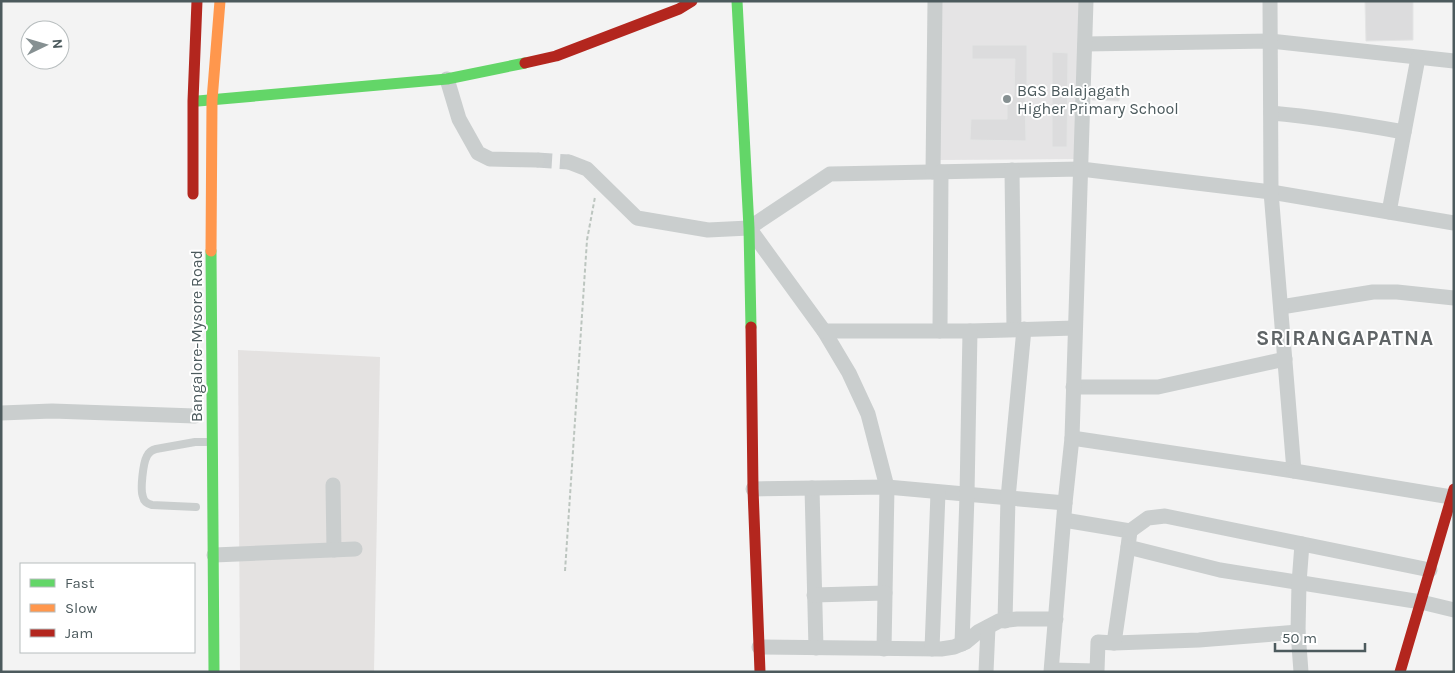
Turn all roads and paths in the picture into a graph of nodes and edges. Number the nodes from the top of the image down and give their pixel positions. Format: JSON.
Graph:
{"nodes":[{"id":1,"x":197,"y":1,"type":"edge"},
{"id":2,"x":220,"y":1,"type":"edge"},
{"id":3,"x":692,"y":1,"type":"edge"},
{"id":4,"x":738,"y":1,"type":"edge"},
{"id":5,"x":935,"y":1,"type":"edge"},
{"id":6,"x":1086,"y":1,"type":"edge"},
{"id":7,"x":1270,"y":1,"type":"edge"},
{"id":8,"x":1270,"y":41,"type":"junction"},
{"id":9,"x":1085,"y":44,"type":"junction"},
{"id":10,"x":1418,"y":58,"type":"junction"},
{"id":11,"x":1454,"y":61,"type":"edge"},
{"id":12,"x":447,"y":79,"type":"junction"},
{"id":13,"x":212,"y":100,"type":"junction"},
{"id":14,"x":193,"y":102,"type":"junction"},
{"id":15,"x":1271,"y":113,"type":"junction"},
{"id":16,"x":1404,"y":132,"type":"junction"},
{"id":17,"x":537,"y":160,"type":"tunnel mouth"},
{"id":18,"x":569,"y":162,"type":"tunnel mouth"},
{"id":19,"x":1081,"y":168,"type":"junction"},
{"id":20,"x":1012,"y":170,"type":"junction"},
{"id":21,"x":937,"y":172,"type":"junction"},
{"id":22,"x":603,"y":184,"type":"junction"},
{"id":23,"x":1271,"y":192,"type":"junction"},
{"id":24,"x":193,"y":209,"type":"dead end"},
{"id":25,"x":1389,"y":212,"type":"junction"},
{"id":26,"x":1454,"y":222,"type":"edge"},
{"id":27,"x":749,"y":228,"type":"junction"},
{"id":28,"x":1454,"y":298,"type":"edge"},
{"id":29,"x":1281,"y":307,"type":"junction"},
{"id":30,"x":1075,"y":328,"type":"junction"},
{"id":31,"x":1019,"y":329,"type":"junction"},
{"id":32,"x":970,"y":330,"type":"junction"},
{"id":33,"x":824,"y":331,"type":"junction"},
{"id":34,"x":940,"y":331,"type":"junction"},
{"id":35,"x":1285,"y":359,"type":"junction"},
{"id":36,"x":1073,"y":387,"type":"junction"},
{"id":37,"x":2,"y":414,"type":"edge"},
{"id":38,"x":195,"y":428,"type":"junction"},
{"id":39,"x":1072,"y":438,"type":"junction"},
{"id":40,"x":212,"y":442,"type":"junction"},
{"id":41,"x":1294,"y":471,"type":"junction"},
{"id":42,"x":333,"y":485,"type":"dead end"},
{"id":43,"x":812,"y":488,"type":"junction"},
{"id":44,"x":887,"y":488,"type":"junction"},
{"id":45,"x":753,"y":489,"type":"junction"},
{"id":46,"x":1453,"y":492,"type":"edge"},
{"id":47,"x":938,"y":493,"type":"junction"},
{"id":48,"x":968,"y":495,"type":"junction"},
{"id":49,"x":1008,"y":498,"type":"junction"},
{"id":50,"x":1065,"y":503,"type":"junction"},
{"id":51,"x":196,"y":507,"type":"dead end"},
{"id":52,"x":1064,"y":520,"type":"junction"},
{"id":53,"x":1130,"y":531,"type":"junction"},
{"id":54,"x":1302,"y":544,"type":"junction"},
{"id":55,"x":1128,"y":548,"type":"junction"},
{"id":56,"x":355,"y":549,"type":"dead end"},
{"id":57,"x":334,"y":550,"type":"junction"},
{"id":58,"x":214,"y":555,"type":"junction"},
{"id":59,"x":1430,"y":570,"type":"junction"},
{"id":60,"x":565,"y":571,"type":"dead end"},
{"id":61,"x":1299,"y":583,"type":"junction"},
{"id":62,"x":885,"y":593,"type":"junction"},
{"id":63,"x":814,"y":595,"type":"junction"},
{"id":64,"x":1421,"y":602,"type":"junction"},
{"id":65,"x":1454,"y":610,"type":"edge"},
{"id":66,"x":1005,"y":620,"type":"junction"},
{"id":67,"x":1056,"y":620,"type":"junction"},
{"id":68,"x":988,"y":627,"type":"junction"},
{"id":69,"x":1298,"y":632,"type":"junction"},
{"id":70,"x":1114,"y":643,"type":"junction"},
{"id":71,"x":962,"y":644,"type":"junction"},
{"id":72,"x":759,"y":647,"type":"junction"},
{"id":73,"x":816,"y":648,"type":"junction"},
{"id":74,"x":884,"y":648,"type":"junction"},
{"id":75,"x":932,"y":649,"type":"junction"},
{"id":76,"x":1052,"y":671,"type":"edge"},
{"id":77,"x":214,"y":672,"type":"edge"},
{"id":78,"x":760,"y":672,"type":"edge"},
{"id":79,"x":986,"y":672,"type":"edge"},
{"id":80,"x":1301,"y":672,"type":"edge"},
{"id":81,"x":1400,"y":672,"type":"edge"}],
"edges":[{"from":1,"to":14,"type":"main road"},
{"from":2,"to":13,"type":"main road","name":"Bangalore-Mysore Road"},
{"from":3,"to":12,"type":"main road"},
{"from":4,"to":27,"type":"main road"},
{"from":5,"to":21,"type":"street"},
{"from":6,"to":9,"type":"street"},
{"from":7,"to":8,"type":"street"},
{"from":8,"to":9,"type":"street"},
{"from":8,"to":10,"type":"street"},
{"from":8,"to":15,"type":"street"},
{"from":9,"to":19,"type":"street"},
{"from":10,"to":11,"type":"street"},
{"from":10,"to":16,"type":"street"},
{"from":12,"to":13,"type":"main road"},
{"from":12,"to":17,"type":"street"},
{"from":13,"to":14,"type":"main road"},
{"from":13,"to":40,"type":"main road","name":"Bangalore-Mysore Road"},
{"from":14,"to":24,"type":"main road"},
{"from":15,"to":16,"type":"street"},
{"from":15,"to":23,"type":"street"},
{"from":16,"to":25,"type":"street"},
{"from":18,"to":22,"type":"street"},
{"from":19,"to":20,"type":"street"},
{"from":19,"to":23,"type":"street"},
{"from":19,"to":30,"type":"street"},
{"from":20,"to":21,"type":"street"},
{"from":20,"to":31,"type":"street"},
{"from":21,"to":27,"type":"street"},
{"from":21,"to":34,"type":"street"},
{"from":22,"to":27,"type":"street"},
{"from":22,"to":60,"type":"path"},
{"from":23,"to":25,"type":"street"},
{"from":23,"to":29,"type":"street"},
{"from":25,"to":26,"type":"street"},
{"from":27,"to":33,"type":"street"},
{"from":27,"to":45,"type":"main road"},
{"from":28,"to":29,"type":"street"},
{"from":29,"to":35,"type":"street"},
{"from":30,"to":31,"type":"street"},
{"from":30,"to":36,"type":"street"},
{"from":31,"to":32,"type":"street"},
{"from":31,"to":49,"type":"street"},
{"from":32,"to":34,"type":"street"},
{"from":32,"to":48,"type":"street"},
{"from":33,"to":34,"type":"street"},
{"from":33,"to":44,"type":"street"},
{"from":35,"to":36,"type":"street"},
{"from":35,"to":41,"type":"street"},
{"from":36,"to":39,"type":"street"},
{"from":37,"to":38,"type":"street"},
{"from":38,"to":40,"type":"lane"},
{"from":38,"to":51,"type":"lane"},
{"from":39,"to":41,"type":"street"},
{"from":39,"to":50,"type":"street"},
{"from":40,"to":58,"type":"main road","name":"Bangalore-Mysore Road"},
{"from":41,"to":46,"type":"street"},
{"from":42,"to":57,"type":"street"},
{"from":43,"to":44,"type":"street"},
{"from":43,"to":45,"type":"street"},
{"from":43,"to":63,"type":"street"},
{"from":44,"to":47,"type":"street"},
{"from":44,"to":62,"type":"street"},
{"from":45,"to":72,"type":"main road"},
{"from":46,"to":59,"type":"main road"},
{"from":47,"to":48,"type":"street"},
{"from":47,"to":75,"type":"street"},
{"from":48,"to":49,"type":"street"},
{"from":48,"to":71,"type":"street"},
{"from":49,"to":50,"type":"street"},
{"from":49,"to":66,"type":"street"},
{"from":50,"to":52,"type":"street"},
{"from":52,"to":53,"type":"street"},
{"from":52,"to":67,"type":"street"},
{"from":53,"to":54,"type":"street"},
{"from":53,"to":55,"type":"street"},
{"from":54,"to":59,"type":"street"},
{"from":54,"to":61,"type":"street"},
{"from":55,"to":61,"type":"street"},
{"from":55,"to":70,"type":"street"},
{"from":56,"to":57,"type":"street"},
{"from":57,"to":58,"type":"street"},
{"from":58,"to":77,"type":"main road","name":"Bangalore-Mysore Road"},
{"from":59,"to":64,"type":"main road"},
{"from":61,"to":64,"type":"street"},
{"from":61,"to":69,"type":"street"},
{"from":62,"to":63,"type":"street"},
{"from":62,"to":74,"type":"street"},
{"from":63,"to":73,"type":"street"},
{"from":64,"to":65,"type":"street"},
{"from":64,"to":81,"type":"main road"},
{"from":66,"to":67,"type":"street"},
{"from":66,"to":68,"type":"street"},
{"from":67,"to":76,"type":"street"},
{"from":68,"to":71,"type":"street"},
{"from":68,"to":79,"type":"street"},
{"from":69,"to":70,"type":"street"},
{"from":69,"to":80,"type":"street"},
{"from":70,"to":76,"type":"street"},
{"from":71,"to":75,"type":"street"},
{"from":72,"to":73,"type":"street"},
{"from":72,"to":78,"type":"main road"},
{"from":73,"to":74,"type":"street"},
{"from":74,"to":75,"type":"street"}]}
